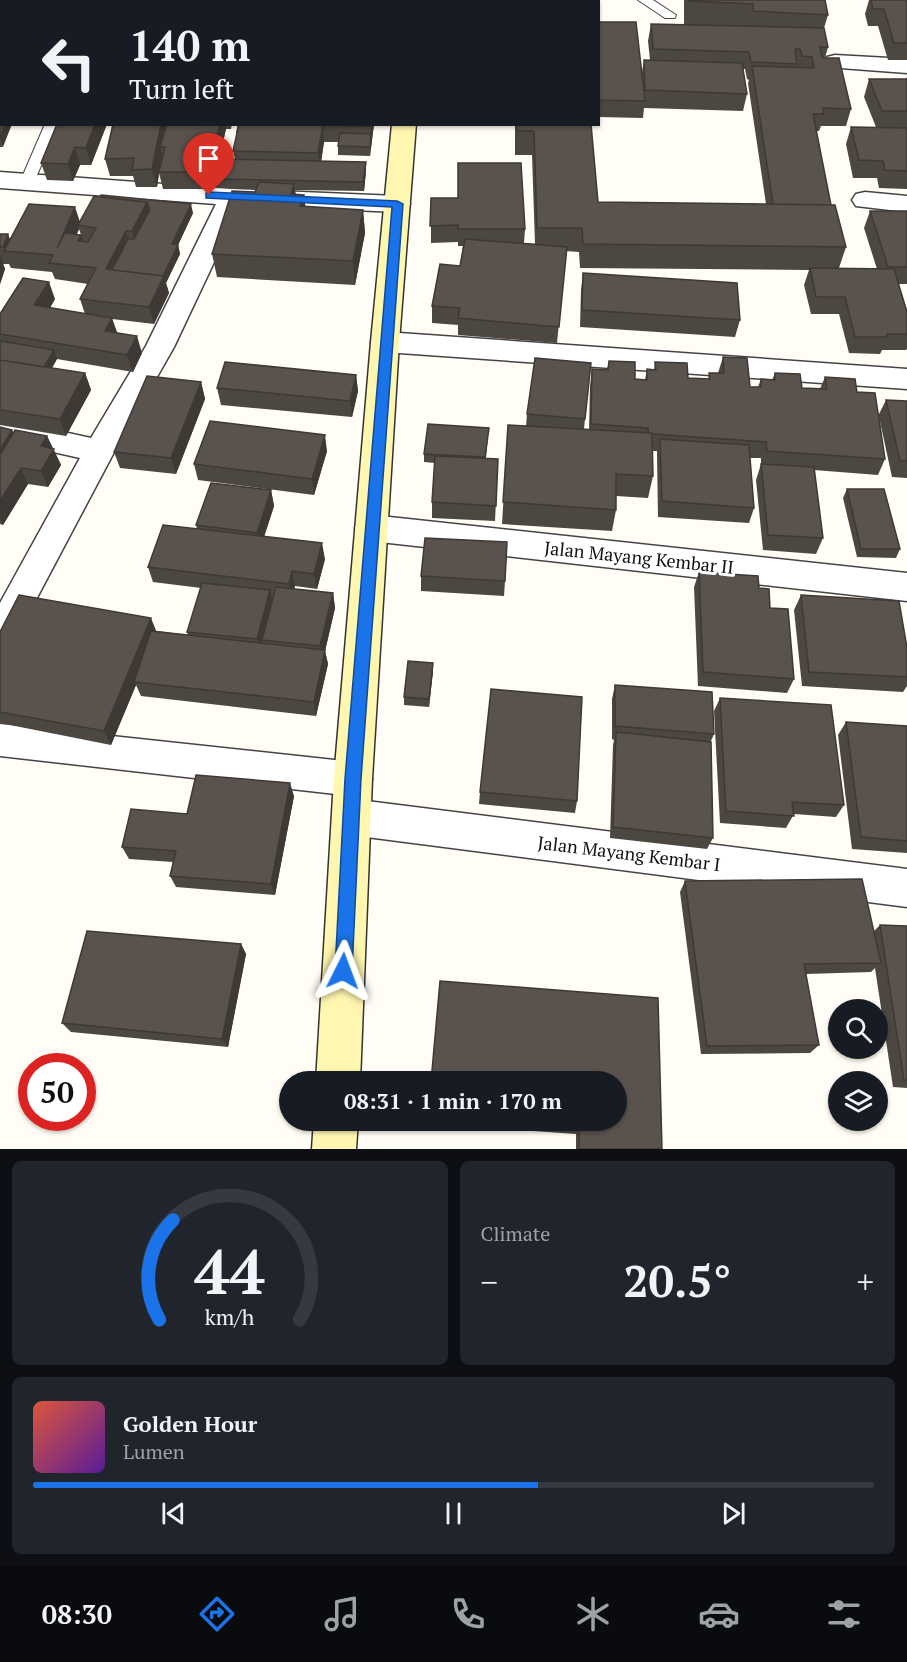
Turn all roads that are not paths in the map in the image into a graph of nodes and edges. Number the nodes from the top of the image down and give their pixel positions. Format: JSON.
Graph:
{"nodes":[{"id":1,"x":644,"y":0,"type":"edge"},
{"id":2,"x":670,"y":15,"type":"dead end"},
{"id":3,"x":0,"y":32,"type":"edge"},
{"id":4,"x":0,"y":40,"type":"edge"},
{"id":5,"x":835,"y":62,"type":"edge"},
{"id":6,"x":907,"y":66,"type":"edge"},
{"id":7,"x":51,"y":126,"type":"edge"},
{"id":8,"x":404,"y":126,"type":"edge"},
{"id":9,"x":0,"y":180,"type":"edge"},
{"id":10,"x":27,"y":182,"type":"junction"},
{"id":11,"x":232,"y":197,"type":"junction"},
{"id":12,"x":865,"y":200,"type":"dead end"},
{"id":13,"x":397,"y":204,"type":"junction"},
{"id":14,"x":907,"y":204,"type":"edge"},
{"id":15,"x":385,"y":342,"type":"junction"},
{"id":16,"x":907,"y":379,"type":"edge"},
{"id":17,"x":0,"y":429,"type":"edge"},
{"id":18,"x":99,"y":451,"type":"junction"},
{"id":19,"x":371,"y":528,"type":"junction"},
{"id":20,"x":907,"y":587,"type":"edge"},
{"id":21,"x":0,"y":635,"type":"edge"},
{"id":22,"x":0,"y":740,"type":"edge"},
{"id":23,"x":353,"y":779,"type":"junction"},
{"id":24,"x":351,"y":817,"type":"junction"},
{"id":25,"x":907,"y":888,"type":"edge"},
{"id":26,"x":339,"y":1071,"type":"edge"},
{"id":27,"x":335,"y":1131,"type":"edge"},
{"id":28,"x":334,"y":1149,"type":"edge"}],
"edges":[{"from":1,"to":2,"type":"lane"},
{"from":3,"to":4,"type":"lane"},
{"from":5,"to":6,"type":"street"},
{"from":7,"to":10,"type":"lane"},
{"from":8,"to":13,"type":"main road"},
{"from":9,"to":10,"type":"street"},
{"from":10,"to":11,"type":"street"},
{"from":11,"to":13,"type":"street"},
{"from":11,"to":18,"type":"street"},
{"from":12,"to":14,"type":"street"},
{"from":13,"to":15,"type":"main road"},
{"from":15,"to":16,"type":"street"},
{"from":15,"to":19,"type":"main road"},
{"from":17,"to":18,"type":"street"},
{"from":18,"to":21,"type":"street"},
{"from":19,"to":20,"type":"street","name":"Jalan Mayang Kembar II"},
{"from":19,"to":23,"type":"main road"},
{"from":22,"to":23,"type":"street"},
{"from":23,"to":24,"type":"main road"},
{"from":24,"to":25,"type":"street","name":"Jalan Mayang Kembar I"},
{"from":24,"to":26,"type":"main road"},
{"from":27,"to":28,"type":"main road"}]}
